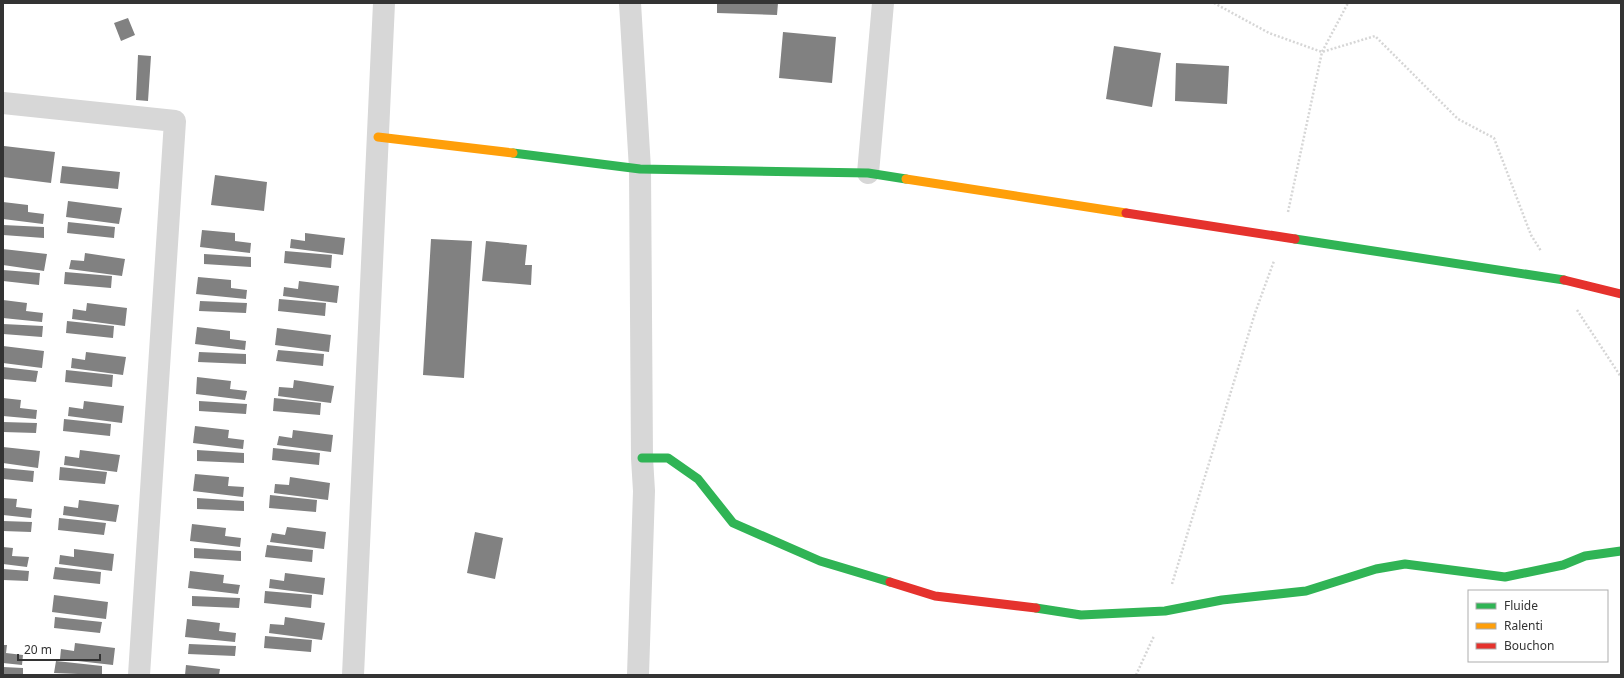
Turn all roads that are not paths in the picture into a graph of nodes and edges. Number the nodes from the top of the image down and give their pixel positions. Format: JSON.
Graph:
{"nodes":[{"id":1,"x":384,"y":3,"type":"edge"},
{"id":2,"x":630,"y":3,"type":"edge"},
{"id":3,"x":883,"y":3,"type":"edge"},
{"id":4,"x":3,"y":103,"type":"edge"},
{"id":5,"x":378,"y":137,"type":"junction"},
{"id":6,"x":640,"y":169,"type":"junction"},
{"id":7,"x":868,"y":173,"type":"junction"},
{"id":8,"x":1621,"y":294,"type":"edge"},
{"id":9,"x":642,"y":458,"type":"junction"},
{"id":10,"x":1621,"y":551,"type":"edge"},
{"id":11,"x":140,"y":675,"type":"edge"},
{"id":12,"x":353,"y":675,"type":"edge"},
{"id":13,"x":638,"y":675,"type":"edge"}],
"edges":[{"from":1,"to":5,"type":"street"},
{"from":2,"to":6,"type":"street"},
{"from":3,"to":7,"type":"street"},
{"from":4,"to":11,"type":"street"},
{"from":5,"to":6,"type":"street"},
{"from":5,"to":12,"type":"street"},
{"from":6,"to":7,"type":"street"},
{"from":6,"to":9,"type":"street"},
{"from":7,"to":8,"type":"street"},
{"from":9,"to":10,"type":"street"},
{"from":9,"to":13,"type":"street"}]}
